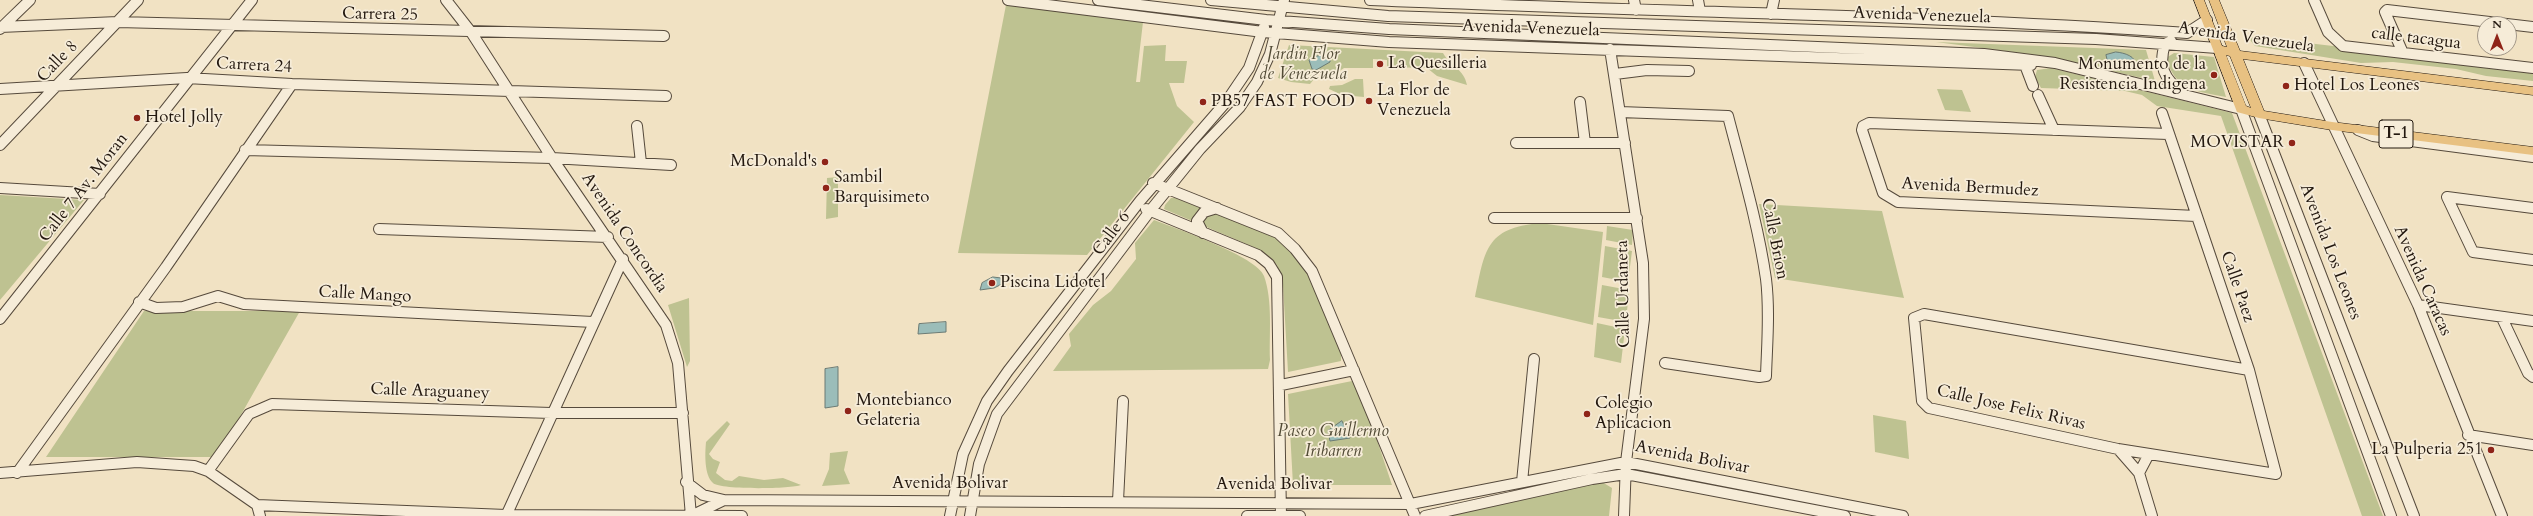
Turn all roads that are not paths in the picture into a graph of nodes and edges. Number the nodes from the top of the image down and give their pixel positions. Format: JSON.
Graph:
{"nodes":[{"id":1,"x":30,"y":0,"type":"edge"},
{"id":2,"x":138,"y":0,"type":"edge"},
{"id":3,"x":252,"y":0,"type":"edge"},
{"id":4,"x":446,"y":0,"type":"edge"},
{"id":5,"x":1008,"y":0,"type":"edge"},
{"id":6,"x":1027,"y":0,"type":"edge"},
{"id":7,"x":1098,"y":0,"type":"edge"},
{"id":8,"x":1211,"y":0,"type":"edge"},
{"id":9,"x":1370,"y":0,"type":"edge"},
{"id":10,"x":1604,"y":0,"type":"edge"},
{"id":11,"x":1634,"y":0,"type":"edge"},
{"id":12,"x":1698,"y":0,"type":"edge"},
{"id":13,"x":1774,"y":0,"type":"edge"},
{"id":14,"x":2200,"y":0,"type":"edge"},
{"id":15,"x":2214,"y":0,"type":"edge"},
{"id":16,"x":2314,"y":0,"type":"edge"},
{"id":17,"x":1445,"y":2,"type":"edge"},
{"id":18,"x":1269,"y":3,"type":"edge"},
{"id":19,"x":1283,"y":4,"type":"edge"},
{"id":20,"x":1047,"y":5,"type":"junction"},
{"id":21,"x":1605,"y":10,"type":"junction"},
{"id":22,"x":1636,"y":10,"type":"junction"},
{"id":23,"x":1700,"y":11,"type":"junction"},
{"id":24,"x":1771,"y":14,"type":"junction"},
{"id":25,"x":1266,"y":20,"type":"junction"},
{"id":26,"x":2207,"y":20,"type":"junction"},
{"id":27,"x":1280,"y":21,"type":"junction"},
{"id":28,"x":1986,"y":21,"type":"junction"},
{"id":29,"x":118,"y":22,"type":"junction"},
{"id":30,"x":230,"y":26,"type":"junction"},
{"id":31,"x":2533,"y":27,"type":"edge"},
{"id":32,"x":1,"y":28,"type":"edge"},
{"id":33,"x":471,"y":32,"type":"junction"},
{"id":34,"x":1263,"y":32,"type":"junction"},
{"id":35,"x":1277,"y":33,"type":"junction"},
{"id":36,"x":2187,"y":33,"type":"junction"},
{"id":37,"x":664,"y":36,"type":"dead end"},
{"id":38,"x":2096,"y":39,"type":"junction"},
{"id":39,"x":2165,"y":44,"type":"junction"},
{"id":40,"x":2217,"y":48,"type":"junction"},
{"id":41,"x":1610,"y":49,"type":"junction"},
{"id":42,"x":2403,"y":53,"type":"junction"},
{"id":43,"x":2236,"y":54,"type":"junction"},
{"id":44,"x":2055,"y":63,"type":"junction"},
{"id":45,"x":2304,"y":63,"type":"junction"},
{"id":46,"x":2024,"y":65,"type":"junction"},
{"id":47,"x":2533,"y":68,"type":"edge"},
{"id":48,"x":2353,"y":69,"type":"junction"},
{"id":49,"x":1689,"y":71,"type":"dead end"},
{"id":50,"x":1615,"y":74,"type":"junction"},
{"id":51,"x":187,"y":78,"type":"junction"},
{"id":52,"x":292,"y":84,"type":"junction"},
{"id":53,"x":57,"y":86,"type":"junction"},
{"id":54,"x":2033,"y":86,"type":"dead end"},
{"id":55,"x":0,"y":89,"type":"edge"},
{"id":56,"x":507,"y":89,"type":"junction"},
{"id":57,"x":2533,"y":91,"type":"edge"},
{"id":58,"x":2038,"y":95,"type":"dead end"},
{"id":59,"x":2185,"y":95,"type":"junction"},
{"id":60,"x":666,"y":96,"type":"dead end"},
{"id":61,"x":2533,"y":99,"type":"edge"},
{"id":62,"x":1580,"y":102,"type":"dead end"},
{"id":63,"x":2241,"y":109,"type":"junction"},
{"id":64,"x":1620,"y":112,"type":"junction"},
{"id":65,"x":2162,"y":113,"type":"dead end"},
{"id":66,"x":2259,"y":114,"type":"junction"},
{"id":67,"x":637,"y":126,"type":"dead end"},
{"id":68,"x":2332,"y":126,"type":"junction"},
{"id":69,"x":2354,"y":129,"type":"junction"},
{"id":70,"x":2054,"y":130,"type":"junction"},
{"id":71,"x":2168,"y":134,"type":"junction"},
{"id":72,"x":1516,"y":143,"type":"dead end"},
{"id":73,"x":1586,"y":143,"type":"junction"},
{"id":74,"x":1625,"y":143,"type":"junction"},
{"id":75,"x":0,"y":145,"type":"edge"},
{"id":76,"x":245,"y":150,"type":"junction"},
{"id":77,"x":2533,"y":151,"type":"edge"},
{"id":78,"x":2533,"y":157,"type":"edge"},
{"id":79,"x":552,"y":158,"type":"junction"},
{"id":80,"x":641,"y":163,"type":"junction"},
{"id":81,"x":671,"y":165,"type":"dead end"},
{"id":82,"x":1154,"y":183,"type":"junction"},
{"id":83,"x":0,"y":188,"type":"edge"},
{"id":84,"x":1168,"y":189,"type":"junction"},
{"id":85,"x":100,"y":194,"type":"junction"},
{"id":86,"x":1136,"y":205,"type":"junction"},
{"id":87,"x":1217,"y":208,"type":"junction"},
{"id":88,"x":2533,"y":208,"type":"edge"},
{"id":89,"x":1150,"y":211,"type":"junction"},
{"id":90,"x":2196,"y":216,"type":"junction"},
{"id":91,"x":1494,"y":218,"type":"dead end"},
{"id":92,"x":1637,"y":218,"type":"junction"},
{"id":93,"x":379,"y":229,"type":"dead end"},
{"id":94,"x":1203,"y":232,"type":"junction"},
{"id":95,"x":608,"y":237,"type":"junction"},
{"id":96,"x":622,"y":259,"type":"junction"},
{"id":97,"x":2533,"y":260,"type":"edge"},
{"id":98,"x":139,"y":302,"type":"junction"},
{"id":99,"x":2418,"y":305,"type":"junction"},
{"id":100,"x":2502,"y":318,"type":"junction"},
{"id":101,"x":0,"y":319,"type":"edge"},
{"id":102,"x":2533,"y":321,"type":"edge"},
{"id":103,"x":593,"y":322,"type":"junction"},
{"id":104,"x":1018,"y":359,"type":"junction"},
{"id":105,"x":1534,"y":359,"type":"dead end"},
{"id":106,"x":1664,"y":363,"type":"dead end"},
{"id":107,"x":1032,"y":365,"type":"junction"},
{"id":108,"x":1354,"y":370,"type":"junction"},
{"id":109,"x":2249,"y":370,"type":"junction"},
{"id":110,"x":2533,"y":377,"type":"edge"},
{"id":111,"x":1281,"y":386,"type":"junction"},
{"id":112,"x":1123,"y":400,"type":"dead end"},
{"id":113,"x":551,"y":413,"type":"junction"},
{"id":114,"x":683,"y":413,"type":"junction"},
{"id":115,"x":2468,"y":435,"type":"junction"},
{"id":116,"x":2533,"y":445,"type":"edge"},
{"id":117,"x":2118,"y":449,"type":"junction"},
{"id":118,"x":2148,"y":454,"type":"junction"},
{"id":119,"x":1626,"y":468,"type":"junction"},
{"id":120,"x":208,"y":471,"type":"junction"},
{"id":121,"x":17,"y":472,"type":"junction"},
{"id":122,"x":0,"y":473,"type":"edge"},
{"id":123,"x":2139,"y":473,"type":"junction"},
{"id":124,"x":2276,"y":474,"type":"joint"},
{"id":125,"x":686,"y":482,"type":"junction"},
{"id":126,"x":1522,"y":482,"type":"junction"},
{"id":127,"x":724,"y":500,"type":"junction"},
{"id":128,"x":971,"y":501,"type":"junction"},
{"id":129,"x":1118,"y":501,"type":"junction"},
{"id":130,"x":1280,"y":501,"type":"junction"},
{"id":131,"x":952,"y":502,"type":"junction"},
{"id":132,"x":1411,"y":504,"type":"junction"},
{"id":133,"x":259,"y":510,"type":"edge"},
{"id":134,"x":506,"y":515,"type":"edge"},
{"id":135,"x":691,"y":516,"type":"edge"},
{"id":136,"x":742,"y":516,"type":"edge"},
{"id":137,"x":950,"y":516,"type":"edge"},
{"id":138,"x":970,"y":516,"type":"edge"},
{"id":139,"x":1247,"y":516,"type":"edge"},
{"id":140,"x":1281,"y":516,"type":"edge"},
{"id":141,"x":1300,"y":516,"type":"edge"},
{"id":142,"x":1415,"y":516,"type":"edge"},
{"id":143,"x":1425,"y":516,"type":"edge"},
{"id":144,"x":1624,"y":516,"type":"edge"},
{"id":145,"x":1845,"y":516,"type":"edge"},
{"id":146,"x":1902,"y":516,"type":"edge"},
{"id":147,"x":2152,"y":516,"type":"edge"},
{"id":148,"x":2391,"y":516,"type":"edge"},
{"id":149,"x":2414,"y":516,"type":"edge"},
{"id":150,"x":2502,"y":516,"type":"edge"}],
"edges":[{"from":1,"to":32,"type":"street"},
{"from":2,"to":29,"type":"street","name":"Calle 8"},
{"from":3,"to":30,"type":"street","name":"Calle 7 Av. Moran"},
{"from":4,"to":33,"type":"street","name":"Avenida Concordia"},
{"from":5,"to":20,"type":"street","name":"Avenida Venezuela"},
{"from":6,"to":20,"type":"street"},
{"from":7,"to":25,"type":"street","name":"Avenida Venezuela"},
{"from":8,"to":18,"type":"street","name":"Avenida Venezuela"},
{"from":9,"to":17,"type":"street","name":"Avenida Venezuela"},
{"from":10,"to":21,"type":"street"},
{"from":11,"to":22,"type":"street"},
{"from":12,"to":23,"type":"street"},
{"from":13,"to":24,"type":"street"},
{"from":14,"to":26,"type":"main road","name":"Avenida Los Leones"},
{"from":15,"to":43,"type":"main road","name":"Avenida Los Leones"},
{"from":16,"to":42,"type":"street","name":"calle tacagua"},
{"from":17,"to":21,"type":"street","name":"Avenida Venezuela"},
{"from":18,"to":19,"type":"street","name":"Avenida Venezuela"},
{"from":18,"to":25,"type":"street"},
{"from":19,"to":27,"type":"street","name":"Calle 6"},
{"from":19,"to":38,"type":"street","name":"Avenida Venezuela"},
{"from":20,"to":34,"type":"street","name":"Avenida Venezuela"},
{"from":21,"to":22,"type":"street","name":"Avenida Venezuela"},
{"from":22,"to":23,"type":"street","name":"Avenida Venezuela"},
{"from":23,"to":24,"type":"street","name":"Avenida Venezuela"},
{"from":24,"to":28,"type":"street","name":"Avenida Venezuela"},
{"from":25,"to":27,"type":"street","name":"Avenida Venezuela"},
{"from":25,"to":34,"type":"street"},
{"from":26,"to":36,"type":"street","name":"Avenida Venezuela"},
{"from":26,"to":40,"type":"main road","name":"Avenida Los Leones"},
{"from":27,"to":35,"type":"street","name":"Calle 6"},
{"from":27,"to":44,"type":"street","name":"Avenida Venezuela"},
{"from":28,"to":36,"type":"street","name":"Avenida Venezuela"},
{"from":28,"to":38,"type":"street"},
{"from":29,"to":30,"type":"street","name":"Carrera 25"},
{"from":29,"to":32,"type":"street","name":"Carrera 25"},
{"from":29,"to":53,"type":"street","name":"Calle 8"},
{"from":30,"to":33,"type":"street","name":"Carrera 25"},
{"from":30,"to":51,"type":"street","name":"Calle 7 Av. Moran"},
{"from":31,"to":42,"type":"street"},
{"from":33,"to":37,"type":"street","name":"Carrera 25"},
{"from":33,"to":56,"type":"street","name":"Avenida Concordia"},
{"from":34,"to":35,"type":"street","name":"Avenida Venezuela"},
{"from":34,"to":82,"type":"street"},
{"from":35,"to":41,"type":"street","name":"Avenida Venezuela"},
{"from":35,"to":84,"type":"street","name":"Calle 6"},
{"from":36,"to":39,"type":"street"},
{"from":38,"to":39,"type":"street","name":"Avenida Venezuela"},
{"from":39,"to":40,"type":"street","name":"Avenida Venezuela"},
{"from":39,"to":59,"type":"street"},
{"from":40,"to":43,"type":"main road","name":"Avenida Venezuela"},
{"from":40,"to":63,"type":"main road","name":"Avenida Los Leones"},
{"from":41,"to":46,"type":"street","name":"Avenida Venezuela"},
{"from":41,"to":50,"type":"street","name":"Calle Urdaneta"},
{"from":42,"to":47,"type":"street","name":"calle tacagua"},
{"from":43,"to":45,"type":"main road","name":"Avenida Venezuela"},
{"from":43,"to":66,"type":"main road","name":"Avenida Los Leones"},
{"from":44,"to":46,"type":"street","name":"Avenida Venezuela"},
{"from":44,"to":59,"type":"street","name":"Avenida Venezuela"},
{"from":45,"to":48,"type":"main road","name":"Avenida Venezuela"},
{"from":45,"to":68,"type":"street","name":"Avenida Caracas"},
{"from":46,"to":54,"type":"street"},
{"from":48,"to":57,"type":"main road","name":"Avenida Venezuela"},
{"from":48,"to":61,"type":"main road"},
{"from":49,"to":50,"type":"street"},
{"from":50,"to":64,"type":"street","name":"Calle Urdaneta"},
{"from":51,"to":52,"type":"street","name":"Carrera 24"},
{"from":51,"to":53,"type":"street","name":"Carrera 24"},
{"from":51,"to":85,"type":"street","name":"Calle 7 Av. Moran"},
{"from":52,"to":56,"type":"street","name":"Carrera 24"},
{"from":52,"to":76,"type":"street"},
{"from":53,"to":55,"type":"street","name":"Carrera 24"},
{"from":53,"to":75,"type":"street","name":"Calle 8"},
{"from":56,"to":60,"type":"street","name":"Carrera 24"},
{"from":56,"to":79,"type":"street","name":"Avenida Concordia"},
{"from":58,"to":70,"type":"street"},
{"from":59,"to":63,"type":"street","name":"Avenida Venezuela"},
{"from":62,"to":73,"type":"street"},
{"from":63,"to":66,"type":"main road","name":"Avenida Venezuela","number":"T-1"},
{"from":63,"to":148,"type":"street","name":"Avenida Los Leones"},
{"from":64,"to":74,"type":"street","name":"Calle Urdaneta"},
{"from":64,"to":106,"type":"street","name":"Calle Brion"},
{"from":65,"to":71,"type":"street","name":"Calle Paez"},
{"from":66,"to":68,"type":"main road","name":"Avenida Venezuela","number":"T-1"},
{"from":66,"to":149,"type":"street","name":"Avenida Los Leones"},
{"from":67,"to":80,"type":"street"},
{"from":68,"to":69,"type":"main road","name":"Avenida Venezuela","number":"T-1"},
{"from":68,"to":99,"type":"street","name":"Avenida Caracas"},
{"from":69,"to":77,"type":"main road","name":"Avenida Venezuela","number":"T-1"},
{"from":69,"to":78,"type":"street"},
{"from":70,"to":71,"type":"street","name":"Avenida Bermudez"},
{"from":70,"to":90,"type":"street","name":"Avenida Bermudez"},
{"from":71,"to":90,"type":"street","name":"Calle Paez"},
{"from":72,"to":73,"type":"street"},
{"from":73,"to":74,"type":"street"},
{"from":74,"to":92,"type":"street","name":"Calle Urdaneta"},
{"from":76,"to":79,"type":"street"},
{"from":76,"to":98,"type":"street"},
{"from":79,"to":80,"type":"street"},
{"from":79,"to":95,"type":"street","name":"Avenida Concordia"},
{"from":80,"to":81,"type":"street"},
{"from":82,"to":84,"type":"street"},
{"from":82,"to":86,"type":"street"},
{"from":83,"to":85,"type":"street"},
{"from":84,"to":87,"type":"street"},
{"from":84,"to":89,"type":"street","name":"Calle 6"},
{"from":85,"to":101,"type":"street","name":"Calle 7 Av. Moran"},
{"from":86,"to":89,"type":"street"},
{"from":86,"to":104,"type":"street"},
{"from":87,"to":94,"type":"street"},
{"from":87,"to":108,"type":"street"},
{"from":88,"to":97,"type":"street"},
{"from":89,"to":94,"type":"street"},
{"from":89,"to":107,"type":"street","name":"Calle 6"},
{"from":90,"to":109,"type":"street","name":"Calle Paez"},
{"from":91,"to":92,"type":"street"},
{"from":92,"to":119,"type":"street","name":"Calle Urdaneta"},
{"from":93,"to":95,"type":"street"},
{"from":94,"to":111,"type":"street"},
{"from":95,"to":96,"type":"street","name":"Avenida Concordia"},
{"from":96,"to":103,"type":"street"},
{"from":96,"to":114,"type":"street","name":"Avenida Concordia"},
{"from":98,"to":103,"type":"street","name":"Calle Mango"},
{"from":98,"to":121,"type":"street"},
{"from":99,"to":100,"type":"street"},
{"from":99,"to":115,"type":"street","name":"Avenida Caracas"},
{"from":100,"to":102,"type":"street"},
{"from":100,"to":110,"type":"street"},
{"from":103,"to":113,"type":"street"},
{"from":104,"to":107,"type":"street"},
{"from":104,"to":131,"type":"street"},
{"from":105,"to":126,"type":"street"},
{"from":107,"to":128,"type":"street","name":"Calle 6"},
{"from":108,"to":111,"type":"street"},
{"from":108,"to":132,"type":"street"},
{"from":109,"to":117,"type":"street","name":"Calle Jose Felix Rivas"},
{"from":109,"to":124,"type":"street","name":"Calle Paez"},
{"from":111,"to":130,"type":"street"},
{"from":112,"to":129,"type":"street"},
{"from":113,"to":114,"type":"street","name":"Calle Araguaney"},
{"from":113,"to":120,"type":"street","name":"Calle Araguaney"},
{"from":113,"to":134,"type":"street"},
{"from":114,"to":125,"type":"street","name":"Avenida Concordia"},
{"from":115,"to":116,"type":"street"},
{"from":115,"to":150,"type":"street","name":"Avenida Caracas"},
{"from":117,"to":118,"type":"street","name":"Calle Jose Felix Rivas"},
{"from":117,"to":123,"type":"street"},
{"from":118,"to":123,"type":"street"},
{"from":118,"to":124,"type":"street","name":"Calle Jose Felix Rivas"},
{"from":119,"to":126,"type":"street","name":"Avenida Bolivar"},
{"from":119,"to":143,"type":"street","name":"Avenida Bolivar"},
{"from":119,"to":144,"type":"street","name":"Calle Urdaneta"},
{"from":119,"to":145,"type":"street","name":"Avenida Bolivar"},
{"from":119,"to":146,"type":"street","name":"Avenida Bolivar"},
{"from":120,"to":121,"type":"street"},
{"from":120,"to":133,"type":"street"},
{"from":121,"to":122,"type":"street"},
{"from":123,"to":147,"type":"street"},
{"from":125,"to":127,"type":"street"},
{"from":125,"to":135,"type":"street","name":"Avenida Concordia"},
{"from":126,"to":132,"type":"street","name":"Avenida Bolivar"},
{"from":127,"to":131,"type":"street","name":"Avenida Bolivar"},
{"from":127,"to":135,"type":"street","name":"Avenida Bolivar"},
{"from":128,"to":129,"type":"street","name":"Avenida Bolivar"},
{"from":128,"to":131,"type":"street","name":"Avenida Bolivar"},
{"from":128,"to":138,"type":"street","name":"Calle 6"},
{"from":129,"to":130,"type":"street","name":"Avenida Bolivar"},
{"from":130,"to":132,"type":"street","name":"Avenida Bolivar"},
{"from":130,"to":140,"type":"street"},
{"from":131,"to":137,"type":"street"},
{"from":132,"to":142,"type":"street"},
{"from":133,"to":134,"type":"street"},
{"from":134,"to":135,"type":"street"},
{"from":135,"to":136,"type":"street"},
{"from":139,"to":140,"type":"street","name":"Avenida Bolivar"},
{"from":140,"to":141,"type":"street","name":"Avenida Bolivar"}]}
